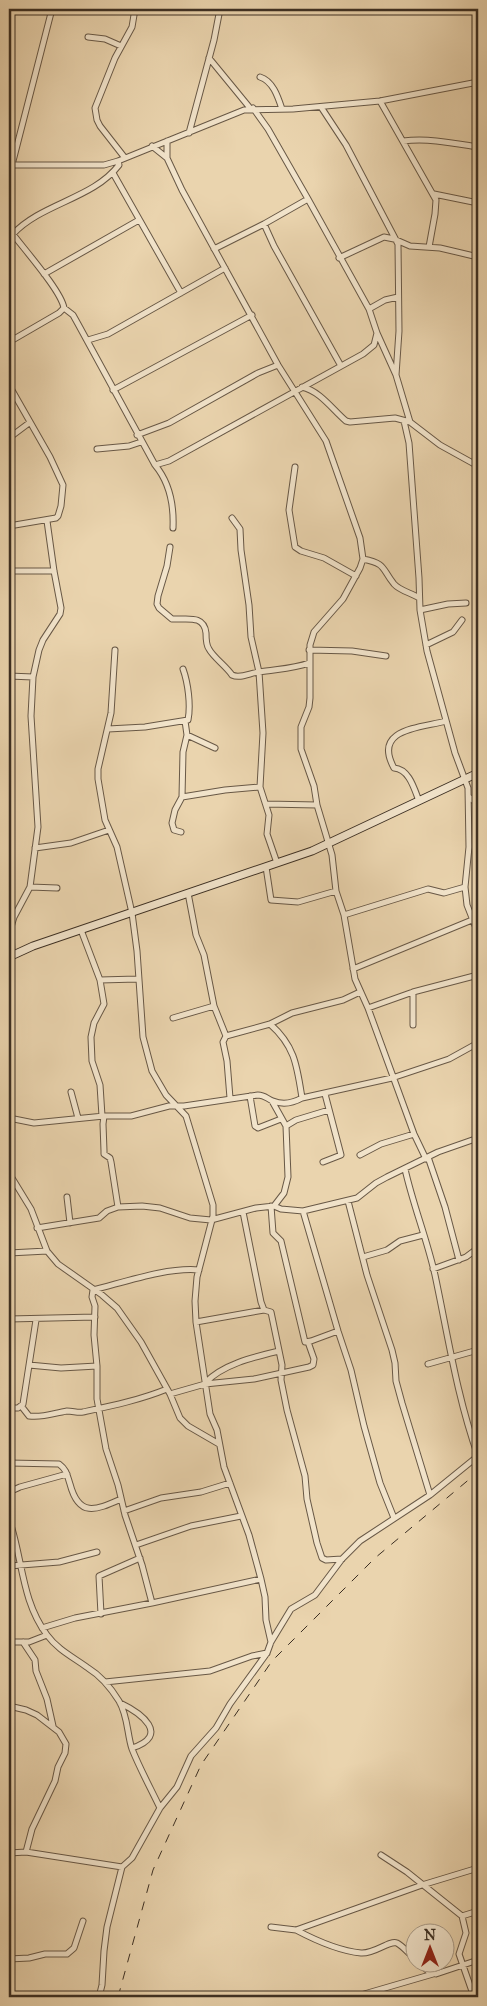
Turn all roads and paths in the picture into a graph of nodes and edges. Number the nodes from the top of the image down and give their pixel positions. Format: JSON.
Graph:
{"nodes":[{"id":1,"x":52,"y":9,"type":"edge"},
{"id":2,"x":135,"y":9,"type":"edge"},
{"id":3,"x":220,"y":9,"type":"edge"},
{"id":4,"x":88,"y":37,"type":"dead end"},
{"id":5,"x":121,"y":46,"type":"junction"},
{"id":6,"x":209,"y":58,"type":"junction"},
{"id":7,"x":260,"y":77,"type":"dead end"},
{"id":8,"x":478,"y":82,"type":"edge"},
{"id":9,"x":380,"y":101,"type":"junction"},
{"id":10,"x":321,"y":107,"type":"junction"},
{"id":11,"x":252,"y":108,"type":"junction"},
{"id":12,"x":282,"y":109,"type":"junction"},
{"id":13,"x":189,"y":132,"type":"junction"},
{"id":14,"x":168,"y":141,"type":"junction"},
{"id":15,"x":403,"y":141,"type":"junction"},
{"id":16,"x":152,"y":146,"type":"junction"},
{"id":17,"x":478,"y":147,"type":"edge"},
{"id":18,"x":125,"y":158,"type":"junction"},
{"id":19,"x":167,"y":158,"type":"junction"},
{"id":20,"x":118,"y":161,"type":"junction"},
{"id":21,"x":11,"y":165,"type":"edge"},
{"id":22,"x":113,"y":173,"type":"junction"},
{"id":23,"x":434,"y":194,"type":"junction"},
{"id":24,"x":308,"y":199,"type":"junction"},
{"id":25,"x":478,"y":203,"type":"edge"},
{"id":26,"x":139,"y":220,"type":"junction"},
{"id":27,"x":264,"y":224,"type":"junction"},
{"id":28,"x":390,"y":231,"type":"junction"},
{"id":29,"x":12,"y":234,"type":"edge"},
{"id":30,"x":384,"y":237,"type":"junction"},
{"id":31,"x":397,"y":240,"type":"junction"},
{"id":32,"x":9,"y":242,"type":"edge"},
{"id":33,"x":429,"y":247,"type":"junction"},
{"id":34,"x":214,"y":249,"type":"junction"},
{"id":35,"x":478,"y":257,"type":"edge"},
{"id":36,"x":339,"y":258,"type":"junction"},
{"id":37,"x":226,"y":268,"type":"junction"},
{"id":38,"x":44,"y":274,"type":"junction"},
{"id":39,"x":180,"y":294,"type":"junction"},
{"id":40,"x":398,"y":297,"type":"junction"},
{"id":41,"x":64,"y":308,"type":"junction"},
{"id":42,"x":369,"y":309,"type":"junction"},
{"id":43,"x":252,"y":315,"type":"junction"},
{"id":44,"x":376,"y":334,"type":"junction"},
{"id":45,"x":88,"y":340,"type":"junction"},
{"id":46,"x":9,"y":342,"type":"edge"},
{"id":47,"x":278,"y":365,"type":"junction"},
{"id":48,"x":341,"y":366,"type":"junction"},
{"id":49,"x":396,"y":375,"type":"junction"},
{"id":50,"x":9,"y":385,"type":"edge"},
{"id":51,"x":302,"y":387,"type":"junction"},
{"id":52,"x":113,"y":390,"type":"junction"},
{"id":53,"x":295,"y":391,"type":"junction"},
{"id":54,"x":404,"y":421,"type":"junction"},
{"id":55,"x":410,"y":422,"type":"junction"},
{"id":56,"x":29,"y":423,"type":"junction"},
{"id":57,"x":137,"y":435,"type":"junction"},
{"id":58,"x":9,"y":438,"type":"edge"},
{"id":59,"x":141,"y":442,"type":"junction"},
{"id":60,"x":96,"y":449,"type":"dead end"},
{"id":61,"x":155,"y":465,"type":"junction"},
{"id":62,"x":478,"y":466,"type":"edge"},
{"id":63,"x":295,"y":467,"type":"dead end"},
{"id":64,"x":232,"y":518,"type":"dead end"},
{"id":65,"x":47,"y":521,"type":"junction"},
{"id":66,"x":9,"y":526,"type":"edge"},
{"id":67,"x":173,"y":528,"type":"dead end"},
{"id":68,"x":170,"y":547,"type":"dead end"},
{"id":69,"x":363,"y":559,"type":"junction"},
{"id":70,"x":9,"y":566,"type":"edge"},
{"id":71,"x":54,"y":571,"type":"junction"},
{"id":72,"x":356,"y":576,"type":"junction"},
{"id":73,"x":419,"y":598,"type":"junction"},
{"id":74,"x":466,"y":603,"type":"dead end"},
{"id":75,"x":420,"y":610,"type":"junction"},
{"id":76,"x":462,"y":620,"type":"dead end"},
{"id":77,"x":426,"y":645,"type":"junction"},
{"id":78,"x":115,"y":650,"type":"dead end"},
{"id":79,"x":309,"y":650,"type":"junction"},
{"id":80,"x":386,"y":656,"type":"dead end"},
{"id":81,"x":309,"y":663,"type":"junction"},
{"id":82,"x":183,"y":669,"type":"dead end"},
{"id":83,"x":259,"y":672,"type":"junction"},
{"id":84,"x":9,"y":676,"type":"edge"},
{"id":85,"x":33,"y":677,"type":"junction"},
{"id":86,"x":185,"y":721,"type":"junction"},
{"id":87,"x":446,"y":721,"type":"junction"},
{"id":88,"x":108,"y":728,"type":"junction"},
{"id":89,"x":187,"y":735,"type":"junction"},
{"id":90,"x":215,"y":748,"type":"dead end"},
{"id":91,"x":478,"y":773,"type":"edge"},
{"id":92,"x":463,"y":780,"type":"junction"},
{"id":93,"x":260,"y":787,"type":"junction"},
{"id":94,"x":182,"y":797,"type":"junction"},
{"id":95,"x":469,"y":797,"type":"junction"},
{"id":96,"x":419,"y":801,"type":"junction"},
{"id":97,"x":266,"y":804,"type":"junction"},
{"id":98,"x":478,"y":804,"type":"edge"},
{"id":99,"x":317,"y":805,"type":"junction"},
{"id":100,"x":109,"y":830,"type":"junction"},
{"id":101,"x":181,"y":832,"type":"dead end"},
{"id":102,"x":328,"y":842,"type":"junction"},
{"id":103,"x":35,"y":848,"type":"junction"},
{"id":104,"x":277,"y":863,"type":"junction"},
{"id":105,"x":266,"y":867,"type":"junction"},
{"id":106,"x":30,"y":887,"type":"junction"},
{"id":107,"x":464,"y":887,"type":"junction"},
{"id":108,"x":56,"y":888,"type":"dead end"},
{"id":109,"x":336,"y":891,"type":"junction"},
{"id":110,"x":188,"y":893,"type":"junction"},
{"id":111,"x":132,"y":913,"type":"junction"},
{"id":112,"x":344,"y":916,"type":"junction"},
{"id":113,"x":472,"y":920,"type":"junction"},
{"id":114,"x":478,"y":920,"type":"edge"},
{"id":115,"x":81,"y":930,"type":"junction"},
{"id":116,"x":478,"y":934,"type":"edge"},
{"id":117,"x":10,"y":956,"type":"edge"},
{"id":118,"x":353,"y":969,"type":"junction"},
{"id":119,"x":478,"y":975,"type":"edge"},
{"id":120,"x":137,"y":979,"type":"junction"},
{"id":121,"x":100,"y":980,"type":"junction"},
{"id":122,"x":360,"y":992,"type":"junction"},
{"id":123,"x":413,"y":992,"type":"junction"},
{"id":124,"x":214,"y":1006,"type":"junction"},
{"id":125,"x":368,"y":1008,"type":"junction"},
{"id":126,"x":173,"y":1018,"type":"dead end"},
{"id":127,"x":270,"y":1024,"type":"junction"},
{"id":128,"x":413,"y":1025,"type":"dead end"},
{"id":129,"x":226,"y":1036,"type":"junction"},
{"id":130,"x":478,"y":1043,"type":"edge"},
{"id":131,"x":392,"y":1078,"type":"junction"},
{"id":132,"x":71,"y":1092,"type":"dead end"},
{"id":133,"x":325,"y":1094,"type":"junction"},
{"id":134,"x":250,"y":1096,"type":"junction"},
{"id":135,"x":230,"y":1098,"type":"junction"},
{"id":136,"x":302,"y":1098,"type":"junction"},
{"id":137,"x":272,"y":1101,"type":"junction"},
{"id":138,"x":177,"y":1106,"type":"junction"},
{"id":139,"x":329,"y":1110,"type":"junction"},
{"id":140,"x":103,"y":1116,"type":"junction"},
{"id":141,"x":9,"y":1118,"type":"edge"},
{"id":142,"x":78,"y":1118,"type":"junction"},
{"id":143,"x":281,"y":1119,"type":"junction"},
{"id":144,"x":286,"y":1126,"type":"junction"},
{"id":145,"x":414,"y":1134,"type":"junction"},
{"id":146,"x":478,"y":1138,"type":"edge"},
{"id":147,"x":360,"y":1155,"type":"dead end"},
{"id":148,"x":427,"y":1158,"type":"junction"},
{"id":149,"x":323,"y":1162,"type":"dead end"},
{"id":150,"x":405,"y":1169,"type":"junction"},
{"id":151,"x":9,"y":1173,"type":"edge"},
{"id":152,"x":67,"y":1196,"type":"dead end"},
{"id":153,"x":348,"y":1201,"type":"junction"},
{"id":154,"x":272,"y":1206,"type":"junction"},
{"id":155,"x":118,"y":1207,"type":"junction"},
{"id":156,"x":303,"y":1211,"type":"junction"},
{"id":157,"x":243,"y":1212,"type":"junction"},
{"id":158,"x":211,"y":1220,"type":"junction"},
{"id":159,"x":70,"y":1223,"type":"junction"},
{"id":160,"x":37,"y":1228,"type":"junction"},
{"id":161,"x":423,"y":1236,"type":"junction"},
{"id":162,"x":478,"y":1248,"type":"edge"},
{"id":163,"x":46,"y":1251,"type":"junction"},
{"id":164,"x":9,"y":1253,"type":"edge"},
{"id":165,"x":363,"y":1257,"type":"junction"},
{"id":166,"x":459,"y":1260,"type":"junction"},
{"id":167,"x":433,"y":1269,"type":"junction"},
{"id":168,"x":200,"y":1270,"type":"junction"},
{"id":169,"x":93,"y":1290,"type":"junction"},
{"id":170,"x":264,"y":1310,"type":"junction"},
{"id":171,"x":95,"y":1318,"type":"junction"},
{"id":172,"x":9,"y":1319,"type":"edge"},
{"id":173,"x":36,"y":1320,"type":"junction"},
{"id":174,"x":196,"y":1322,"type":"junction"},
{"id":175,"x":338,"y":1331,"type":"junction"},
{"id":176,"x":308,"y":1342,"type":"junction"},
{"id":177,"x":478,"y":1350,"type":"edge"},
{"id":178,"x":279,"y":1351,"type":"junction"},
{"id":179,"x":451,"y":1357,"type":"junction"},
{"id":180,"x":428,"y":1364,"type":"dead end"},
{"id":181,"x":29,"y":1365,"type":"junction"},
{"id":182,"x":97,"y":1366,"type":"junction"},
{"id":183,"x":281,"y":1372,"type":"junction"},
{"id":184,"x":204,"y":1384,"type":"junction"},
{"id":185,"x":168,"y":1391,"type":"junction"},
{"id":186,"x":22,"y":1407,"type":"junction"},
{"id":187,"x":9,"y":1408,"type":"edge"},
{"id":188,"x":99,"y":1408,"type":"junction"},
{"id":189,"x":219,"y":1444,"type":"junction"},
{"id":190,"x":478,"y":1456,"type":"edge"},
{"id":191,"x":9,"y":1463,"type":"edge"},
{"id":192,"x":67,"y":1474,"type":"junction"},
{"id":193,"x":230,"y":1483,"type":"junction"},
{"id":194,"x":9,"y":1492,"type":"edge"},
{"id":195,"x":430,"y":1495,"type":"junction"},
{"id":196,"x":121,"y":1498,"type":"junction"},
{"id":197,"x":124,"y":1511,"type":"junction"},
{"id":198,"x":241,"y":1516,"type":"junction"},
{"id":199,"x":394,"y":1518,"type":"junction"},
{"id":200,"x":9,"y":1519,"type":"edge"},
{"id":201,"x":136,"y":1545,"type":"junction"},
{"id":202,"x":96,"y":1552,"type":"dead end"},
{"id":203,"x":140,"y":1558,"type":"junction"},
{"id":204,"x":342,"y":1559,"type":"junction"},
{"id":205,"x":21,"y":1565,"type":"junction"},
{"id":206,"x":9,"y":1566,"type":"edge"},
{"id":207,"x":261,"y":1579,"type":"junction"},
{"id":208,"x":152,"y":1604,"type":"junction"},
{"id":209,"x":101,"y":1614,"type":"junction"},
{"id":210,"x":42,"y":1628,"type":"junction"},
{"id":211,"x":47,"y":1635,"type":"junction"},
{"id":212,"x":9,"y":1642,"type":"edge"},
{"id":213,"x":23,"y":1642,"type":"junction"},
{"id":214,"x":271,"y":1642,"type":"junction"},
{"id":215,"x":267,"y":1653,"type":"junction"},
{"id":216,"x":105,"y":1682,"type":"junction"},
{"id":217,"x":120,"y":1702,"type":"junction"},
{"id":218,"x":9,"y":1706,"type":"edge"},
{"id":219,"x":53,"y":1726,"type":"junction"},
{"id":220,"x":132,"y":1748,"type":"junction"},
{"id":221,"x":160,"y":1808,"type":"junction"},
{"id":222,"x":26,"y":1852,"type":"junction"},
{"id":223,"x":9,"y":1853,"type":"edge"},
{"id":224,"x":381,"y":1855,"type":"dead end"},
{"id":225,"x":122,"y":1867,"type":"junction"},
{"id":226,"x":478,"y":1868,"type":"edge"},
{"id":227,"x":422,"y":1885,"type":"junction"},
{"id":228,"x":478,"y":1910,"type":"edge"},
{"id":229,"x":462,"y":1916,"type":"junction"},
{"id":230,"x":83,"y":1921,"type":"dead end"},
{"id":231,"x":271,"y":1927,"type":"dead end"},
{"id":232,"x":296,"y":1930,"type":"junction"},
{"id":233,"x":404,"y":1950,"type":"edge"},
{"id":234,"x":9,"y":1959,"type":"edge"},
{"id":235,"x":478,"y":1960,"type":"edge"},
{"id":236,"x":464,"y":1965,"type":"junction"},
{"id":237,"x":454,"y":1968,"type":"edge"},
{"id":238,"x":433,"y":1974,"type":"edge"},
{"id":239,"x":99,"y":1997,"type":"edge"},
{"id":240,"x":354,"y":1997,"type":"edge"},
{"id":241,"x":474,"y":1997,"type":"edge"}],
"edges":[{"from":1,"to":21,"type":"street"},
{"from":2,"to":5,"type":"street"},
{"from":3,"to":6,"type":"street"},
{"from":4,"to":5,"type":"street"},
{"from":5,"to":18,"type":"street"},
{"from":6,"to":11,"type":"street"},
{"from":6,"to":13,"type":"street"},
{"from":7,"to":12,"type":"street"},
{"from":8,"to":9,"type":"street"},
{"from":9,"to":10,"type":"street"},
{"from":9,"to":15,"type":"street"},
{"from":10,"to":12,"type":"street"},
{"from":10,"to":28,"type":"street"},
{"from":11,"to":12,"type":"street"},
{"from":11,"to":13,"type":"street"},
{"from":11,"to":24,"type":"street"},
{"from":13,"to":14,"type":"street"},
{"from":14,"to":16,"type":"street"},
{"from":14,"to":19,"type":"street"},
{"from":15,"to":17,"type":"street"},
{"from":15,"to":23,"type":"street"},
{"from":16,"to":18,"type":"street"},
{"from":16,"to":19,"type":"street"},
{"from":18,"to":20,"type":"street"},
{"from":19,"to":34,"type":"street"},
{"from":20,"to":21,"type":"street"},
{"from":20,"to":22,"type":"street"},
{"from":22,"to":26,"type":"street"},
{"from":22,"to":29,"type":"street"},
{"from":23,"to":25,"type":"street"},
{"from":23,"to":33,"type":"street"},
{"from":24,"to":27,"type":"street"},
{"from":24,"to":36,"type":"street"},
{"from":26,"to":38,"type":"street"},
{"from":26,"to":39,"type":"street"},
{"from":27,"to":34,"type":"street"},
{"from":27,"to":48,"type":"street"},
{"from":28,"to":30,"type":"street"},
{"from":28,"to":31,"type":"street"},
{"from":29,"to":32,"type":"street"},
{"from":29,"to":38,"type":"street"},
{"from":30,"to":31,"type":"street"},
{"from":30,"to":36,"type":"street"},
{"from":31,"to":33,"type":"street"},
{"from":31,"to":40,"type":"street"},
{"from":33,"to":35,"type":"street"},
{"from":34,"to":37,"type":"street"},
{"from":36,"to":42,"type":"street"},
{"from":37,"to":39,"type":"street"},
{"from":37,"to":43,"type":"street"},
{"from":38,"to":41,"type":"street"},
{"from":39,"to":45,"type":"street"},
{"from":40,"to":42,"type":"street"},
{"from":40,"to":49,"type":"street"},
{"from":41,"to":45,"type":"street"},
{"from":41,"to":46,"type":"street"},
{"from":42,"to":44,"type":"street"},
{"from":43,"to":47,"type":"street"},
{"from":43,"to":52,"type":"street"},
{"from":44,"to":48,"type":"street"},
{"from":44,"to":49,"type":"street"},
{"from":45,"to":52,"type":"street"},
{"from":47,"to":53,"type":"street"},
{"from":47,"to":57,"type":"street"},
{"from":48,"to":51,"type":"street"},
{"from":49,"to":55,"type":"street"},
{"from":50,"to":56,"type":"street"},
{"from":51,"to":53,"type":"street"},
{"from":51,"to":54,"type":"street"},
{"from":52,"to":57,"type":"street"},
{"from":53,"to":61,"type":"street"},
{"from":53,"to":69,"type":"street"},
{"from":54,"to":55,"type":"street"},
{"from":54,"to":73,"type":"street"},
{"from":55,"to":62,"type":"street"},
{"from":56,"to":58,"type":"street"},
{"from":56,"to":65,"type":"street"},
{"from":57,"to":59,"type":"street"},
{"from":59,"to":60,"type":"street"},
{"from":59,"to":61,"type":"street"},
{"from":61,"to":67,"type":"street"},
{"from":63,"to":72,"type":"street"},
{"from":64,"to":83,"type":"street"},
{"from":65,"to":66,"type":"street"},
{"from":65,"to":71,"type":"street"},
{"from":68,"to":83,"type":"street"},
{"from":69,"to":72,"type":"street"},
{"from":69,"to":73,"type":"street"},
{"from":70,"to":71,"type":"street"},
{"from":71,"to":85,"type":"street"},
{"from":72,"to":79,"type":"street"},
{"from":73,"to":75,"type":"street"},
{"from":74,"to":75,"type":"street"},
{"from":75,"to":77,"type":"street"},
{"from":76,"to":77,"type":"street"},
{"from":77,"to":87,"type":"street"},
{"from":78,"to":88,"type":"street"},
{"from":79,"to":80,"type":"street"},
{"from":79,"to":81,"type":"street"},
{"from":81,"to":83,"type":"street"},
{"from":81,"to":99,"type":"street"},
{"from":82,"to":86,"type":"street"},
{"from":83,"to":93,"type":"street"},
{"from":84,"to":85,"type":"street"},
{"from":85,"to":103,"type":"street"},
{"from":86,"to":88,"type":"street"},
{"from":86,"to":89,"type":"street"},
{"from":87,"to":92,"type":"street"},
{"from":87,"to":96,"type":"street"},
{"from":88,"to":100,"type":"street"},
{"from":89,"to":90,"type":"street"},
{"from":89,"to":94,"type":"street"},
{"from":91,"to":92,"type":"street"},
{"from":92,"to":95,"type":"street"},
{"from":92,"to":96,"type":"street"},
{"from":93,"to":94,"type":"street"},
{"from":93,"to":97,"type":"street"},
{"from":94,"to":101,"type":"street"},
{"from":95,"to":98,"type":"street"},
{"from":95,"to":107,"type":"street"},
{"from":96,"to":102,"type":"street"},
{"from":97,"to":99,"type":"street"},
{"from":97,"to":104,"type":"street"},
{"from":99,"to":102,"type":"street"},
{"from":100,"to":103,"type":"street"},
{"from":100,"to":111,"type":"street"},
{"from":102,"to":104,"type":"street"},
{"from":102,"to":109,"type":"street"},
{"from":103,"to":106,"type":"street"},
{"from":104,"to":105,"type":"street"},
{"from":105,"to":109,"type":"street"},
{"from":105,"to":110,"type":"street"},
{"from":106,"to":108,"type":"street"},
{"from":106,"to":117,"type":"street"},
{"from":107,"to":112,"type":"street"},
{"from":107,"to":113,"type":"street"},
{"from":109,"to":112,"type":"street"},
{"from":110,"to":111,"type":"street"},
{"from":110,"to":124,"type":"street"},
{"from":111,"to":115,"type":"street"},
{"from":111,"to":120,"type":"street"},
{"from":112,"to":118,"type":"street"},
{"from":113,"to":114,"type":"street"},
{"from":113,"to":116,"type":"street"},
{"from":113,"to":118,"type":"street"},
{"from":115,"to":117,"type":"street"},
{"from":115,"to":121,"type":"street"},
{"from":118,"to":122,"type":"street"},
{"from":119,"to":123,"type":"street"},
{"from":120,"to":121,"type":"street"},
{"from":120,"to":138,"type":"street"},
{"from":121,"to":140,"type":"street"},
{"from":122,"to":125,"type":"street"},
{"from":122,"to":127,"type":"street"},
{"from":123,"to":125,"type":"street"},
{"from":123,"to":128,"type":"street"},
{"from":124,"to":126,"type":"street"},
{"from":124,"to":129,"type":"street"},
{"from":125,"to":131,"type":"street"},
{"from":127,"to":129,"type":"street"},
{"from":127,"to":136,"type":"street"},
{"from":129,"to":135,"type":"street"},
{"from":130,"to":131,"type":"street"},
{"from":131,"to":133,"type":"street"},
{"from":131,"to":145,"type":"street"},
{"from":132,"to":142,"type":"street"},
{"from":133,"to":136,"type":"street"},
{"from":133,"to":139,"type":"street"},
{"from":134,"to":135,"type":"street"},
{"from":134,"to":137,"type":"street"},
{"from":134,"to":143,"type":"street"},
{"from":135,"to":138,"type":"street"},
{"from":136,"to":137,"type":"street"},
{"from":137,"to":143,"type":"street"},
{"from":138,"to":140,"type":"street"},
{"from":138,"to":158,"type":"street"},
{"from":139,"to":144,"type":"street"},
{"from":139,"to":149,"type":"street"},
{"from":140,"to":142,"type":"street"},
{"from":140,"to":155,"type":"street"},
{"from":141,"to":142,"type":"street"},
{"from":143,"to":144,"type":"street"},
{"from":144,"to":154,"type":"street"},
{"from":145,"to":147,"type":"street"},
{"from":145,"to":148,"type":"street"},
{"from":146,"to":148,"type":"street"},
{"from":148,"to":150,"type":"street"},
{"from":148,"to":166,"type":"street"},
{"from":150,"to":153,"type":"street"},
{"from":150,"to":161,"type":"street"},
{"from":151,"to":160,"type":"street"},
{"from":152,"to":159,"type":"street"},
{"from":153,"to":156,"type":"street"},
{"from":153,"to":165,"type":"street"},
{"from":154,"to":156,"type":"street"},
{"from":154,"to":157,"type":"street"},
{"from":154,"to":176,"type":"street"},
{"from":155,"to":158,"type":"street"},
{"from":155,"to":159,"type":"street"},
{"from":156,"to":175,"type":"street"},
{"from":157,"to":158,"type":"street"},
{"from":157,"to":170,"type":"street"},
{"from":158,"to":168,"type":"street"},
{"from":159,"to":160,"type":"street"},
{"from":160,"to":163,"type":"street"},
{"from":161,"to":165,"type":"street"},
{"from":161,"to":167,"type":"street"},
{"from":162,"to":166,"type":"street"},
{"from":163,"to":164,"type":"street"},
{"from":163,"to":169,"type":"street"},
{"from":165,"to":195,"type":"street"},
{"from":166,"to":167,"type":"street"},
{"from":167,"to":179,"type":"street"},
{"from":168,"to":169,"type":"street"},
{"from":168,"to":174,"type":"street"},
{"from":169,"to":171,"type":"street"},
{"from":169,"to":185,"type":"street"},
{"from":170,"to":174,"type":"street"},
{"from":170,"to":178,"type":"street"},
{"from":171,"to":173,"type":"street"},
{"from":171,"to":182,"type":"street"},
{"from":172,"to":173,"type":"street"},
{"from":173,"to":181,"type":"street"},
{"from":174,"to":184,"type":"street"},
{"from":175,"to":176,"type":"street"},
{"from":175,"to":199,"type":"street"},
{"from":176,"to":183,"type":"street"},
{"from":177,"to":179,"type":"street"},
{"from":178,"to":183,"type":"street"},
{"from":178,"to":184,"type":"street"},
{"from":179,"to":180,"type":"street"},
{"from":179,"to":190,"type":"street"},
{"from":181,"to":182,"type":"street"},
{"from":181,"to":186,"type":"street"},
{"from":182,"to":188,"type":"street"},
{"from":183,"to":184,"type":"street"},
{"from":183,"to":204,"type":"street"},
{"from":184,"to":185,"type":"street"},
{"from":184,"to":189,"type":"street"},
{"from":185,"to":188,"type":"street"},
{"from":185,"to":189,"type":"street"},
{"from":186,"to":187,"type":"street"},
{"from":186,"to":188,"type":"street"},
{"from":188,"to":196,"type":"street"},
{"from":189,"to":193,"type":"street"},
{"from":190,"to":195,"type":"street"},
{"from":191,"to":192,"type":"street"},
{"from":192,"to":194,"type":"street"},
{"from":192,"to":196,"type":"street"},
{"from":193,"to":197,"type":"street"},
{"from":193,"to":198,"type":"street"},
{"from":195,"to":199,"type":"street"},
{"from":196,"to":197,"type":"street"},
{"from":197,"to":201,"type":"street"},
{"from":198,"to":201,"type":"street"},
{"from":198,"to":207,"type":"street"},
{"from":199,"to":204,"type":"street"},
{"from":200,"to":205,"type":"street"},
{"from":201,"to":203,"type":"street"},
{"from":202,"to":205,"type":"street"},
{"from":203,"to":208,"type":"street"},
{"from":203,"to":209,"type":"street"},
{"from":204,"to":214,"type":"street"},
{"from":205,"to":206,"type":"street"},
{"from":205,"to":210,"type":"street"},
{"from":207,"to":208,"type":"street"},
{"from":207,"to":214,"type":"street"},
{"from":208,"to":209,"type":"street"},
{"from":209,"to":210,"type":"street"},
{"from":210,"to":211,"type":"street"},
{"from":211,"to":213,"type":"street"},
{"from":211,"to":216,"type":"street"},
{"from":212,"to":213,"type":"street"},
{"from":213,"to":219,"type":"street"},
{"from":214,"to":215,"type":"street"},
{"from":215,"to":216,"type":"street"},
{"from":215,"to":221,"type":"street"},
{"from":216,"to":217,"type":"street"},
{"from":217,"to":220,"type":"street"},
{"from":217,"to":220,"type":"street"},
{"from":218,"to":219,"type":"street"},
{"from":219,"to":222,"type":"street"},
{"from":220,"to":221,"type":"street"},
{"from":221,"to":225,"type":"street"},
{"from":222,"to":223,"type":"street"},
{"from":222,"to":225,"type":"street"},
{"from":224,"to":227,"type":"street"},
{"from":225,"to":239,"type":"street"},
{"from":226,"to":227,"type":"street"},
{"from":227,"to":229,"type":"street"},
{"from":227,"to":232,"type":"street"},
{"from":228,"to":229,"type":"street"},
{"from":229,"to":236,"type":"street"},
{"from":230,"to":234,"type":"street"},
{"from":231,"to":232,"type":"street"},
{"from":232,"to":233,"type":"street"},
{"from":235,"to":236,"type":"street"},
{"from":236,"to":237,"type":"street"},
{"from":236,"to":241,"type":"street"},
{"from":238,"to":240,"type":"street"}]}
